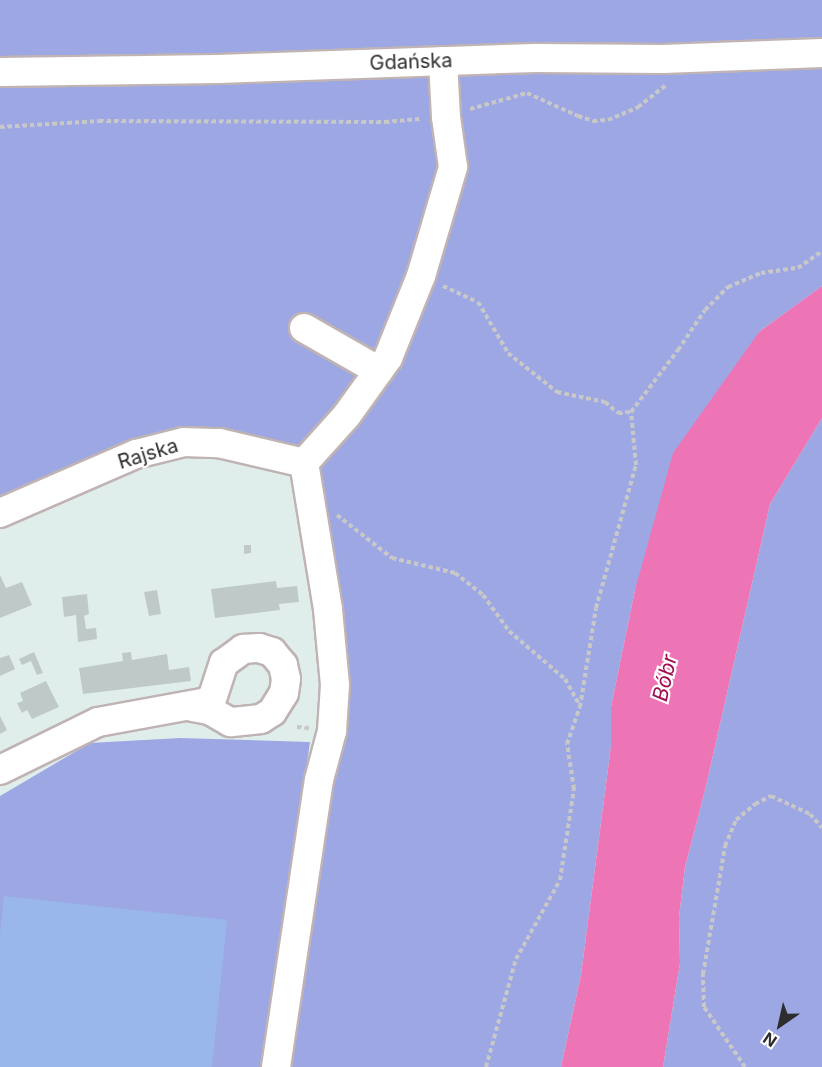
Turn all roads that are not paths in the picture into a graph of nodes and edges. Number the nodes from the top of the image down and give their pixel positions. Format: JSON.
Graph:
{"nodes":[{"id":1,"x":822,"y":53,"type":"edge"},
{"id":2,"x":443,"y":61,"type":"junction"},
{"id":3,"x":0,"y":72,"type":"edge"},
{"id":4,"x":303,"y":328,"type":"dead end"},
{"id":5,"x":379,"y":371,"type":"junction"},
{"id":6,"x":304,"y":463,"type":"junction"},
{"id":7,"x":0,"y":513,"type":"edge"},
{"id":8,"x":192,"y":706,"type":"dead end"},
{"id":9,"x":0,"y":770,"type":"edge"},
{"id":10,"x":276,"y":1067,"type":"edge"}],
"edges":[{"from":1,"to":2,"type":"street","name":"Gdańska"},
{"from":2,"to":3,"type":"street","name":"Gdańska"},
{"from":2,"to":5,"type":"street"},
{"from":4,"to":5,"type":"street"},
{"from":5,"to":6,"type":"street"},
{"from":6,"to":7,"type":"street","name":"Rajska"},
{"from":6,"to":10,"type":"street"},
{"from":8,"to":9,"type":"street"}]}
